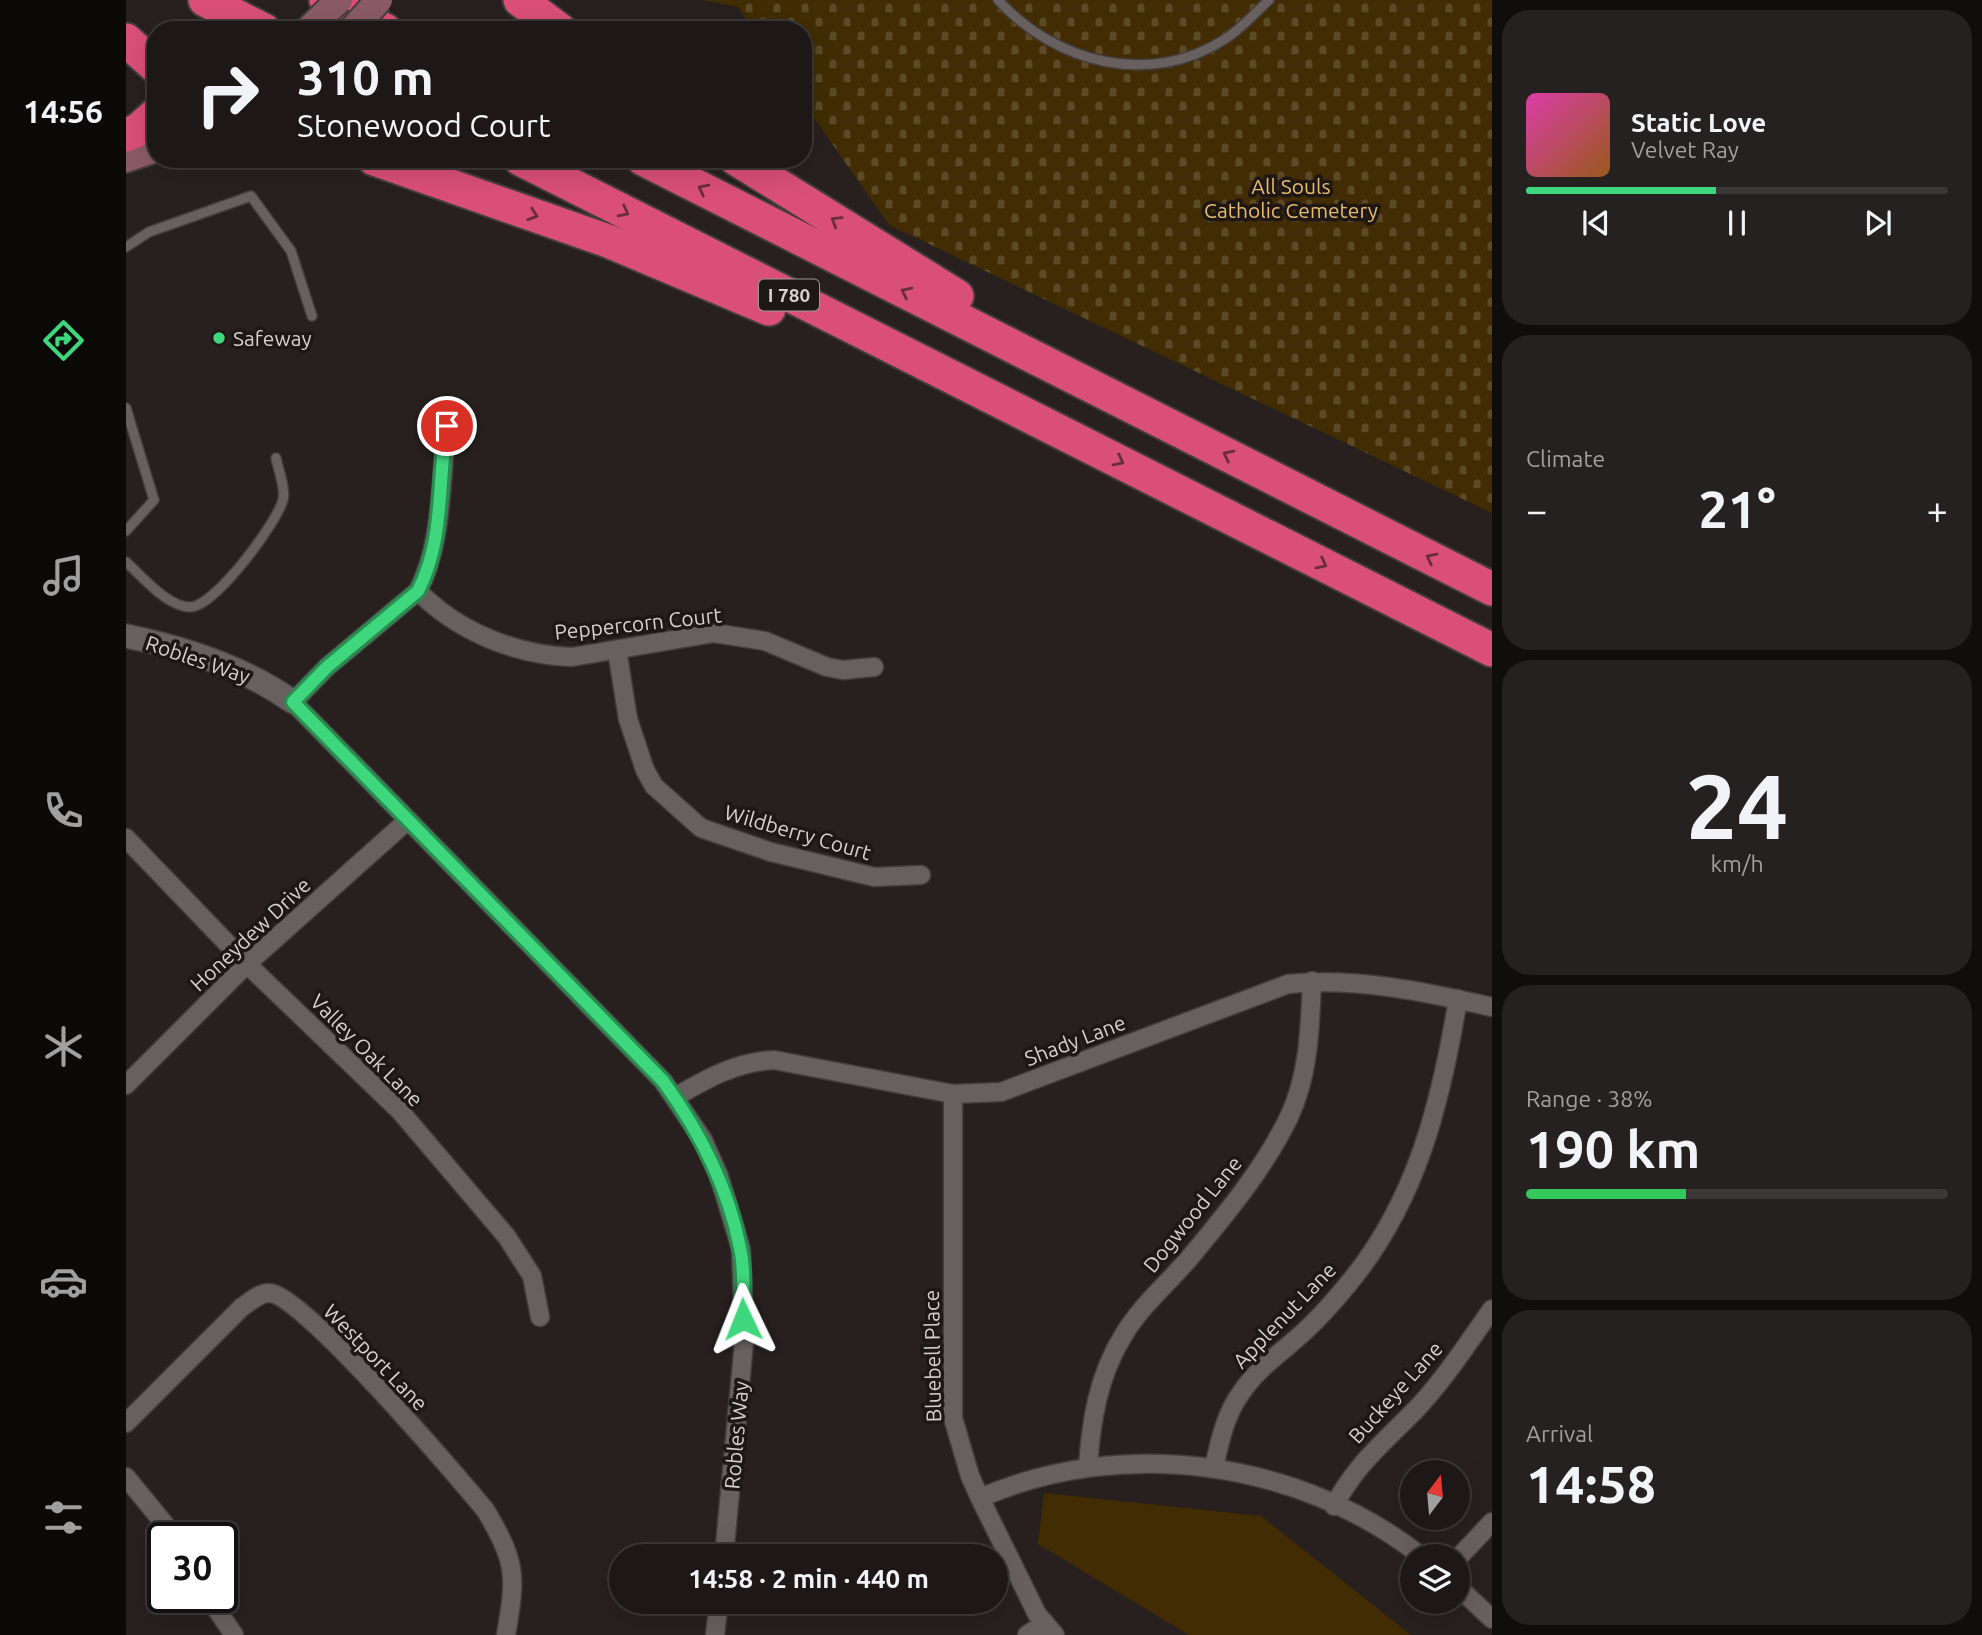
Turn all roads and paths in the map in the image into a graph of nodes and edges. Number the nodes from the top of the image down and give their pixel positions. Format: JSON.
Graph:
{"nodes":[{"id":1,"x":205,"y":0,"type":"edge"},
{"id":2,"x":326,"y":0,"type":"edge"},
{"id":3,"x":339,"y":0,"type":"edge"},
{"id":4,"x":379,"y":0,"type":"edge"},
{"id":5,"x":520,"y":0,"type":"edge"},
{"id":6,"x":999,"y":0,"type":"edge"},
{"id":7,"x":1269,"y":0,"type":"edge"},
{"id":8,"x":246,"y":21,"type":"edge"},
{"id":9,"x":317,"y":21,"type":"edge"},
{"id":10,"x":360,"y":21,"type":"edge"},
{"id":11,"x":368,"y":21,"type":"edge"},
{"id":12,"x":548,"y":21,"type":"edge"},
{"id":13,"x":126,"y":34,"type":"edge"},
{"id":14,"x":126,"y":40,"type":"edge"},
{"id":15,"x":147,"y":45,"type":"edge"},
{"id":16,"x":147,"y":59,"type":"edge"},
{"id":17,"x":147,"y":122,"type":"edge"},
{"id":18,"x":126,"y":135,"type":"edge"},
{"id":19,"x":147,"y":152,"type":"edge"},
{"id":20,"x":126,"y":159,"type":"edge"},
{"id":21,"x":400,"y":168,"type":"edge"},
{"id":22,"x":538,"y":168,"type":"edge"},
{"id":23,"x":661,"y":168,"type":"edge"},
{"id":24,"x":751,"y":168,"type":"edge"},
{"id":25,"x":126,"y":247,"type":"edge"},
{"id":26,"x":313,"y":316,"type":"dead end"},
{"id":27,"x":1054,"y":367,"type":"junction"},
{"id":28,"x":450,"y":407,"type":"dead end"},
{"id":29,"x":126,"y":408,"type":"edge"},
{"id":30,"x":1058,"y":430,"type":"junction"},
{"id":31,"x":276,"y":458,"type":"dead end"},
{"id":32,"x":126,"y":531,"type":"edge"},
{"id":33,"x":126,"y":562,"type":"edge"},
{"id":34,"x":1492,"y":589,"type":"edge"},
{"id":35,"x":418,"y":591,"type":"junction"},
{"id":36,"x":126,"y":636,"type":"edge"},
{"id":37,"x":617,"y":650,"type":"junction"},
{"id":38,"x":1492,"y":650,"type":"edge"},
{"id":39,"x":874,"y":667,"type":"dead end"},
{"id":40,"x":293,"y":702,"type":"junction"},
{"id":41,"x":408,"y":820,"type":"junction"},
{"id":42,"x":126,"y":838,"type":"edge"},
{"id":43,"x":921,"y":875,"type":"dead end"},
{"id":44,"x":247,"y":964,"type":"junction"},
{"id":45,"x":1312,"y":982,"type":"junction"},
{"id":46,"x":1458,"y":999,"type":"junction"},
{"id":47,"x":1492,"y":1007,"type":"edge"},
{"id":48,"x":126,"y":1085,"type":"edge"},
{"id":49,"x":953,"y":1094,"type":"junction"},
{"id":50,"x":675,"y":1097,"type":"junction"},
{"id":51,"x":1492,"y":1309,"type":"edge"},
{"id":52,"x":540,"y":1317,"type":"dead end"},
{"id":53,"x":126,"y":1423,"type":"edge"},
{"id":54,"x":1088,"y":1467,"type":"junction"},
{"id":55,"x":1214,"y":1467,"type":"junction"},
{"id":56,"x":126,"y":1477,"type":"edge"},
{"id":57,"x":980,"y":1498,"type":"junction"},
{"id":58,"x":1334,"y":1506,"type":"junction"},
{"id":59,"x":1492,"y":1521,"type":"edge"},
{"id":60,"x":163,"y":1522,"type":"edge"},
{"id":61,"x":725,"y":1544,"type":"edge"},
{"id":62,"x":1406,"y":1544,"type":"edge"},
{"id":63,"x":1470,"y":1545,"type":"edge"},
{"id":64,"x":1470,"y":1598,"type":"edge"},
{"id":65,"x":219,"y":1613,"type":"edge"},
{"id":66,"x":717,"y":1614,"type":"edge"},
{"id":67,"x":1492,"y":1619,"type":"edge"},
{"id":68,"x":1050,"y":1629,"type":"edge"},
{"id":69,"x":234,"y":1635,"type":"edge"},
{"id":70,"x":506,"y":1635,"type":"edge"},
{"id":71,"x":715,"y":1635,"type":"edge"},
{"id":72,"x":1027,"y":1635,"type":"edge"}],
"edges":[{"from":1,"to":8,"type":"highway"},
{"from":2,"to":11,"type":"highway"},
{"from":3,"to":9,"type":"main road","bridge":true},
{"from":4,"to":10,"type":"main road","bridge":true},
{"from":5,"to":12,"type":"highway"},
{"from":6,"to":7,"type":"lane"},
{"from":13,"to":15,"type":"highway"},
{"from":14,"to":16,"type":"highway"},
{"from":17,"to":18,"type":"highway"},
{"from":19,"to":20,"type":"main road"},
{"from":21,"to":30,"type":"highway","one_way":true},
{"from":22,"to":30,"type":"highway","number":"I 780","one_way":true},
{"from":27,"to":23,"type":"highway","number":"I 780","one_way":true},
{"from":27,"to":24,"type":"highway","one_way":true},
{"from":25,"to":26,"type":"lane"},
{"from":34,"to":27,"type":"highway","number":"I 780","one_way":true},
{"from":28,"to":35,"type":"street"},
{"from":29,"to":32,"type":"lane"},
{"from":30,"to":38,"type":"highway","number":"I 780","one_way":true},
{"from":31,"to":33,"type":"lane"},
{"from":35,"to":37,"type":"street","name":"Peppercorn Court"},
{"from":35,"to":40,"type":"street"},
{"from":36,"to":40,"type":"street","name":"Robles Way"},
{"from":37,"to":39,"type":"street","name":"Peppercorn Court"},
{"from":37,"to":43,"type":"street","name":"Wildberry Court"},
{"from":40,"to":41,"type":"street","name":"Robles Way"},
{"from":41,"to":44,"type":"street","name":"Honeydew Drive"},
{"from":41,"to":50,"type":"street","name":"Robles Way"},
{"from":42,"to":44,"type":"street","name":"Valley Oak Lane"},
{"from":44,"to":48,"type":"street","name":"Honeydew Drive"},
{"from":44,"to":52,"type":"street","name":"Valley Oak Lane"},
{"from":45,"to":46,"type":"street","name":"Shady Lane"},
{"from":45,"to":49,"type":"street","name":"Shady Lane"},
{"from":45,"to":54,"type":"street","name":"Dogwood Lane"},
{"from":46,"to":47,"type":"street","name":"Shady Lane"},
{"from":46,"to":55,"type":"street","name":"Applenut Lane"},
{"from":49,"to":50,"type":"street","name":"Shady Lane"},
{"from":49,"to":57,"type":"street","name":"Bluebell Place"},
{"from":50,"to":61,"type":"street","name":"Robles Way"},
{"from":51,"to":58,"type":"street","name":"Buckeye Lane"},
{"from":53,"to":70,"type":"street","name":"Westport Lane"},
{"from":54,"to":55,"type":"street"},
{"from":54,"to":57,"type":"street"},
{"from":55,"to":58,"type":"street"},
{"from":56,"to":60,"type":"street"},
{"from":57,"to":68,"type":"street","name":"Bluebell Place"},
{"from":58,"to":62,"type":"street"},
{"from":59,"to":63,"type":"street"},
{"from":64,"to":67,"type":"street"},
{"from":65,"to":69,"type":"street"},
{"from":66,"to":71,"type":"street"},
{"from":68,"to":72,"type":"street"}]}
